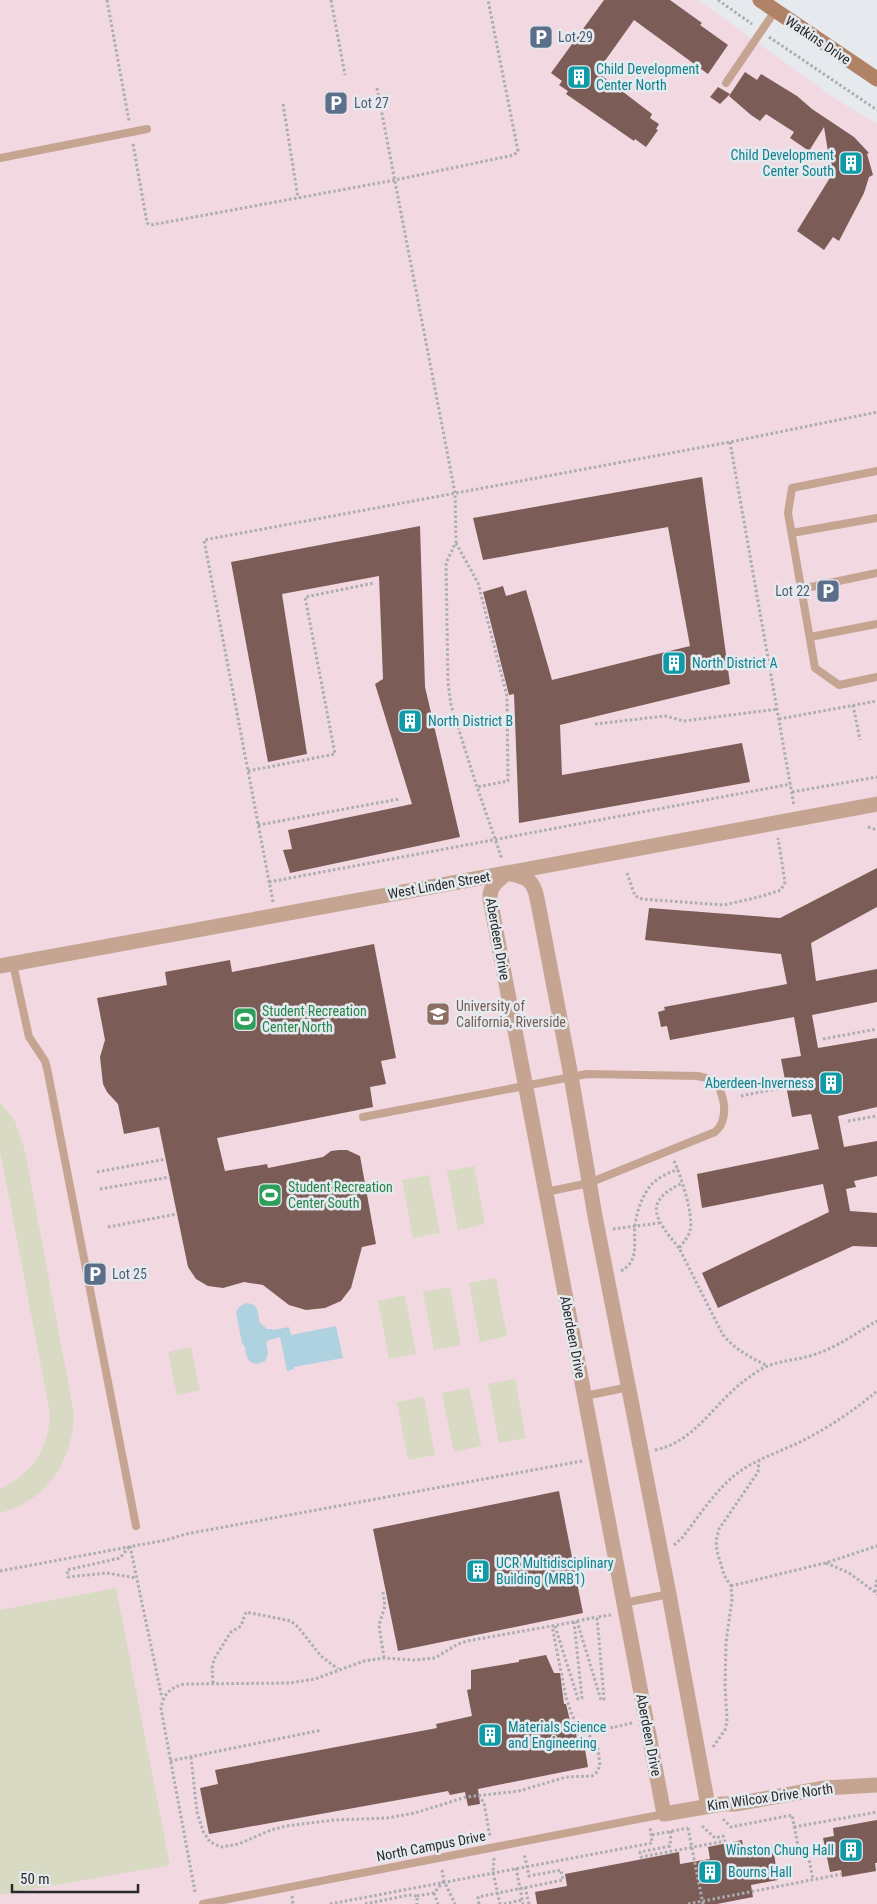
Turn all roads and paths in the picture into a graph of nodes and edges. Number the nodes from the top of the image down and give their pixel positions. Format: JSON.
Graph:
{"nodes":[{"id":1,"x":107,"y":0,"type":"edge"},
{"id":2,"x":331,"y":0,"type":"edge"},
{"id":3,"x":488,"y":0,"type":"edge"},
{"id":4,"x":718,"y":0,"type":"edge"},
{"id":5,"x":760,"y":0,"type":"edge"},
{"id":6,"x":775,"y":11,"type":"junction"},
{"id":7,"x":750,"y":23,"type":"dead end"},
{"id":8,"x":770,"y":37,"type":"dead end"},
{"id":9,"x":345,"y":75,"type":"dead end"},
{"id":10,"x":877,"y":79,"type":"edge"},
{"id":11,"x":726,"y":83,"type":"dead end"},
{"id":12,"x":377,"y":88,"type":"dead end"},
{"id":13,"x":283,"y":104,"type":"dead end"},
{"id":14,"x":877,"y":110,"type":"edge"},
{"id":15,"x":147,"y":129,"type":"dead end"},
{"id":16,"x":131,"y":132,"type":"junction"},
{"id":17,"x":0,"y":158,"type":"edge"},
{"id":18,"x":395,"y":180,"type":"junction"},
{"id":19,"x":298,"y":198,"type":"junction"},
{"id":20,"x":877,"y":412,"type":"edge"},
{"id":21,"x":730,"y":442,"type":"junction"},
{"id":22,"x":877,"y":471,"type":"edge"},
{"id":23,"x":456,"y":494,"type":"junction"},
{"id":24,"x":877,"y":518,"type":"edge"},
{"id":25,"x":792,"y":533,"type":"junction"},
{"id":26,"x":456,"y":542,"type":"junction"},
{"id":27,"x":877,"y":573,"type":"edge"},
{"id":28,"x":374,"y":584,"type":"dead end"},
{"id":29,"x":801,"y":589,"type":"junction"},
{"id":30,"x":877,"y":624,"type":"edge"},
{"id":31,"x":810,"y":637,"type":"junction"},
{"id":32,"x":877,"y":677,"type":"edge"},
{"id":33,"x":877,"y":701,"type":"edge"},
{"id":34,"x":853,"y":705,"type":"junction"},
{"id":35,"x":778,"y":709,"type":"junction"},
{"id":36,"x":779,"y":719,"type":"junction"},
{"id":37,"x":595,"y":724,"type":"dead end"},
{"id":38,"x":860,"y":740,"type":"dead end"},
{"id":39,"x":248,"y":771,"type":"junction"},
{"id":40,"x":877,"y":776,"type":"edge"},
{"id":41,"x":791,"y":784,"type":"junction"},
{"id":42,"x":476,"y":787,"type":"junction"},
{"id":43,"x":792,"y":792,"type":"junction"},
{"id":44,"x":399,"y":799,"type":"dead end"},
{"id":45,"x":877,"y":804,"type":"edge"},
{"id":46,"x":794,"y":809,"type":"dead end"},
{"id":47,"x":258,"y":824,"type":"junction"},
{"id":48,"x":868,"y":827,"type":"dead end"},
{"id":49,"x":877,"y":830,"type":"edge"},
{"id":50,"x":778,"y":833,"type":"dead end"},
{"id":51,"x":495,"y":840,"type":"junction"},
{"id":52,"x":507,"y":873,"type":"junction"},
{"id":53,"x":627,"y":873,"type":"dead end"},
{"id":54,"x":269,"y":882,"type":"junction"},
{"id":55,"x":276,"y":915,"type":"junction"},
{"id":56,"x":7,"y":965,"type":"edge"},
{"id":57,"x":877,"y":1029,"type":"edge"},
{"id":58,"x":823,"y":1039,"type":"dead end"},
{"id":59,"x":571,"y":1076,"type":"junction"},
{"id":60,"x":525,"y":1086,"type":"junction"},
{"id":61,"x":780,"y":1088,"type":"dead end"},
{"id":62,"x":741,"y":1096,"type":"dead end"},
{"id":63,"x":877,"y":1116,"type":"edge"},
{"id":64,"x":363,"y":1117,"type":"dead end"},
{"id":65,"x":848,"y":1121,"type":"dead end"},
{"id":66,"x":669,"y":1151,"type":"junction"},
{"id":67,"x":166,"y":1159,"type":"dead end"},
{"id":68,"x":678,"y":1169,"type":"junction"},
{"id":69,"x":97,"y":1172,"type":"dead end"},
{"id":70,"x":170,"y":1177,"type":"dead end"},
{"id":71,"x":589,"y":1183,"type":"junction"},
{"id":72,"x":683,"y":1183,"type":"junction"},
{"id":73,"x":100,"y":1188,"type":"dead end"},
{"id":74,"x":546,"y":1192,"type":"junction"},
{"id":75,"x":177,"y":1214,"type":"dead end"},
{"id":76,"x":659,"y":1223,"type":"junction"},
{"id":77,"x":635,"y":1226,"type":"junction"},
{"id":78,"x":108,"y":1227,"type":"dead end"},
{"id":79,"x":613,"y":1229,"type":"dead end"},
{"id":80,"x":679,"y":1248,"type":"junction"},
{"id":81,"x":621,"y":1272,"type":"dead end"},
{"id":82,"x":877,"y":1321,"type":"edge"},
{"id":83,"x":767,"y":1366,"type":"junction"},
{"id":84,"x":629,"y":1387,"type":"junction"},
{"id":85,"x":877,"y":1391,"type":"edge"},
{"id":86,"x":584,"y":1396,"type":"junction"},
{"id":87,"x":642,"y":1452,"type":"junction"},
{"id":88,"x":597,"y":1459,"type":"junction"},
{"id":89,"x":759,"y":1460,"type":"junction"},
{"id":90,"x":136,"y":1526,"type":"dead end"},
{"id":91,"x":674,"y":1545,"type":"dead end"},
{"id":92,"x":130,"y":1546,"type":"junction"},
{"id":93,"x":877,"y":1546,"type":"edge"},
{"id":94,"x":825,"y":1563,"type":"junction"},
{"id":95,"x":0,"y":1571,"type":"edge"},
{"id":96,"x":136,"y":1578,"type":"junction"},
{"id":97,"x":877,"y":1578,"type":"edge"},
{"id":98,"x":731,"y":1586,"type":"junction"},
{"id":99,"x":382,"y":1592,"type":"dead end"},
{"id":100,"x":669,"y":1594,"type":"junction"},
{"id":101,"x":876,"y":1594,"type":"edge"},
{"id":102,"x":624,"y":1603,"type":"junction"},
{"id":103,"x":611,"y":1615,"type":"dead end"},
{"id":104,"x":598,"y":1617,"type":"junction"},
{"id":105,"x":576,"y":1622,"type":"junction"},
{"id":106,"x":553,"y":1626,"type":"junction"},
{"id":107,"x":384,"y":1658,"type":"junction"},
{"id":108,"x":338,"y":1670,"type":"junction"},
{"id":109,"x":213,"y":1683,"type":"junction"},
{"id":110,"x":162,"y":1698,"type":"junction"},
{"id":111,"x":632,"y":1723,"type":"dead end"},
{"id":112,"x":322,"y":1730,"type":"dead end"},
{"id":113,"x":576,"y":1734,"type":"dead end"},
{"id":114,"x":713,"y":1747,"type":"dead end"},
{"id":115,"x":191,"y":1757,"type":"junction"},
{"id":116,"x":170,"y":1761,"type":"junction"},
{"id":117,"x":877,"y":1785,"type":"edge"},
{"id":118,"x":479,"y":1795,"type":"junction"},
{"id":119,"x":708,"y":1806,"type":"junction"},
{"id":120,"x":877,"y":1812,"type":"edge"},
{"id":121,"x":664,"y":1814,"type":"junction"},
{"id":122,"x":723,"y":1820,"type":"dead end"},
{"id":123,"x":701,"y":1825,"type":"dead end"},
{"id":124,"x":794,"y":1827,"type":"junction"},
{"id":125,"x":650,"y":1828,"type":"dead end"},
{"id":126,"x":688,"y":1828,"type":"dead end"},
{"id":127,"x":671,"y":1831,"type":"dead end"},
{"id":128,"x":492,"y":1847,"type":"junction"},
{"id":129,"x":692,"y":1848,"type":"junction"},
{"id":130,"x":524,"y":1854,"type":"dead end"},
{"id":131,"x":494,"y":1860,"type":"dead end"},
{"id":132,"x":528,"y":1866,"type":"junction"},
{"id":133,"x":516,"y":1868,"type":"junction"},
{"id":134,"x":442,"y":1870,"type":"dead end"},
{"id":135,"x":494,"y":1872,"type":"junction"},
{"id":136,"x":842,"y":1874,"type":"dead end"},
{"id":137,"x":813,"y":1880,"type":"junction"},
{"id":138,"x":444,"y":1881,"type":"junction"},
{"id":139,"x":525,"y":1887,"type":"junction"},
{"id":140,"x":520,"y":1888,"type":"junction"},
{"id":141,"x":195,"y":1892,"type":"dead end"},
{"id":142,"x":498,"y":1892,"type":"junction"},
{"id":143,"x":434,"y":1893,"type":"junction"},
{"id":144,"x":417,"y":1896,"type":"junction"},
{"id":145,"x":292,"y":1898,"type":"dead end"},
{"id":146,"x":364,"y":1898,"type":"junction"},
{"id":147,"x":523,"y":1902,"type":"edge"},
{"id":148,"x":702,"y":1903,"type":"edge"},
{"id":149,"x":203,"y":1904,"type":"edge"},
{"id":150,"x":294,"y":1904,"type":"edge"},
{"id":151,"x":330,"y":1904,"type":"edge"},
{"id":152,"x":365,"y":1904,"type":"edge"},
{"id":153,"x":417,"y":1904,"type":"edge"},
{"id":154,"x":438,"y":1904,"type":"edge"},
{"id":155,"x":455,"y":1904,"type":"edge"},
{"id":156,"x":479,"y":1904,"type":"edge"},
{"id":157,"x":500,"y":1904,"type":"edge"},
{"id":158,"x":504,"y":1904,"type":"edge"},
{"id":159,"x":529,"y":1904,"type":"edge"},
{"id":160,"x":688,"y":1904,"type":"edge"},
{"id":161,"x":709,"y":1904,"type":"edge"}],
"edges":[{"from":1,"to":16,"type":"path"},
{"from":2,"to":9,"type":"path"},
{"from":3,"to":18,"type":"path"},
{"from":4,"to":7,"type":"path"},
{"from":5,"to":6,"type":"main road","name":"Watkins Drive"},
{"from":6,"to":10,"type":"main road","name":"Watkins Drive"},
{"from":6,"to":11,"type":"lane"},
{"from":8,"to":14,"type":"path"},
{"from":12,"to":18,"type":"path"},
{"from":13,"to":19,"type":"path"},
{"from":15,"to":16,"type":"lane"},
{"from":16,"to":17,"type":"lane"},
{"from":16,"to":19,"type":"path"},
{"from":18,"to":19,"type":"path"},
{"from":18,"to":23,"type":"path"},
{"from":20,"to":21,"type":"path"},
{"from":21,"to":23,"type":"path"},
{"from":21,"to":35,"type":"path"},
{"from":22,"to":25,"type":"lane"},
{"from":23,"to":26,"type":"path"},
{"from":23,"to":39,"type":"path"},
{"from":24,"to":25,"type":"lane"},
{"from":25,"to":29,"type":"lane"},
{"from":26,"to":42,"type":"path"},
{"from":26,"to":42,"type":"path"},
{"from":27,"to":29,"type":"lane"},
{"from":28,"to":39,"type":"path"},
{"from":29,"to":31,"type":"lane"},
{"from":30,"to":31,"type":"lane"},
{"from":31,"to":32,"type":"lane"},
{"from":33,"to":34,"type":"path"},
{"from":34,"to":36,"type":"path"},
{"from":34,"to":38,"type":"path"},
{"from":35,"to":36,"type":"path"},
{"from":35,"to":37,"type":"path"},
{"from":36,"to":41,"type":"path"},
{"from":39,"to":47,"type":"path"},
{"from":40,"to":43,"type":"path"},
{"from":41,"to":43,"type":"path"},
{"from":41,"to":51,"type":"path"},
{"from":42,"to":51,"type":"path"},
{"from":43,"to":46,"type":"path"},
{"from":44,"to":47,"type":"path"},
{"from":45,"to":52,"type":"street","name":"West Linden Street"},
{"from":47,"to":54,"type":"path"},
{"from":48,"to":49,"type":"path"},
{"from":50,"to":53,"type":"path"},
{"from":51,"to":52,"type":"path"},
{"from":51,"to":54,"type":"path"},
{"from":52,"to":55,"type":"street","name":"West Linden Street"},
{"from":52,"to":59,"type":"street"},
{"from":52,"to":60,"type":"street","name":"Aberdeen Drive"},
{"from":54,"to":55,"type":"path"},
{"from":55,"to":56,"type":"street","name":"West Linden Street"},
{"from":56,"to":90,"type":"lane"},
{"from":57,"to":58,"type":"path"},
{"from":59,"to":60,"type":"lane"},
{"from":59,"to":66,"type":"lane"},
{"from":59,"to":71,"type":"street"},
{"from":60,"to":64,"type":"lane"},
{"from":60,"to":74,"type":"street","name":"Aberdeen Drive"},
{"from":61,"to":62,"type":"path"},
{"from":63,"to":65,"type":"path"},
{"from":66,"to":68,"type":"path"},
{"from":66,"to":71,"type":"lane"},
{"from":67,"to":69,"type":"path"},
{"from":68,"to":72,"type":"path"},
{"from":68,"to":77,"type":"path"},
{"from":70,"to":73,"type":"path"},
{"from":71,"to":74,"type":"lane"},
{"from":71,"to":84,"type":"street"},
{"from":72,"to":76,"type":"path"},
{"from":72,"to":80,"type":"path"},
{"from":74,"to":86,"type":"street","name":"Aberdeen Drive"},
{"from":75,"to":78,"type":"path"},
{"from":76,"to":77,"type":"path"},
{"from":76,"to":80,"type":"path"},
{"from":77,"to":79,"type":"path"},
{"from":77,"to":81,"type":"path"},
{"from":80,"to":83,"type":"path"},
{"from":82,"to":83,"type":"path"},
{"from":83,"to":87,"type":"path"},
{"from":84,"to":86,"type":"lane"},
{"from":84,"to":87,"type":"street"},
{"from":85,"to":89,"type":"path"},
{"from":86,"to":88,"type":"street","name":"Aberdeen Drive"},
{"from":87,"to":100,"type":"street"},
{"from":88,"to":92,"type":"path"},
{"from":88,"to":102,"type":"street","name":"Aberdeen Drive"},
{"from":89,"to":91,"type":"path"},
{"from":89,"to":98,"type":"path"},
{"from":92,"to":95,"type":"path"},
{"from":92,"to":96,"type":"path"},
{"from":92,"to":96,"type":"path"},
{"from":93,"to":94,"type":"path"},
{"from":94,"to":98,"type":"path"},
{"from":94,"to":101,"type":"path"},
{"from":96,"to":110,"type":"path"},
{"from":97,"to":101,"type":"path"},
{"from":98,"to":114,"type":"path"},
{"from":99,"to":107,"type":"path"},
{"from":100,"to":102,"type":"lane"},
{"from":100,"to":119,"type":"street"},
{"from":102,"to":121,"type":"street","name":"Aberdeen Drive"},
{"from":103,"to":104,"type":"path"},
{"from":104,"to":105,"type":"path"},
{"from":104,"to":105,"type":"path"},
{"from":105,"to":106,"type":"path"},
{"from":105,"to":106,"type":"path"},
{"from":106,"to":107,"type":"path"},
{"from":106,"to":118,"type":"path"},
{"from":107,"to":108,"type":"path"},
{"from":108,"to":109,"type":"path"},
{"from":108,"to":109,"type":"path"},
{"from":109,"to":110,"type":"path"},
{"from":110,"to":116,"type":"path"},
{"from":111,"to":113,"type":"path","bridge":true},
{"from":112,"to":115,"type":"path"},
{"from":115,"to":116,"type":"path"},
{"from":115,"to":118,"type":"path"},
{"from":116,"to":141,"type":"path"},
{"from":117,"to":119,"type":"street","name":"Kim Wilcox Drive North"},
{"from":118,"to":128,"type":"path"},
{"from":119,"to":121,"type":"street","name":"Kim Wilcox Drive North"},
{"from":120,"to":124,"type":"path"},
{"from":121,"to":128,"type":"lane","name":"North Campus Drive"},
{"from":122,"to":124,"type":"path"},
{"from":123,"to":129,"type":"path"},
{"from":124,"to":137,"type":"path"},
{"from":125,"to":132,"type":"path"},
{"from":126,"to":129,"type":"path"},
{"from":127,"to":129,"type":"path"},
{"from":128,"to":149,"type":"lane","name":"North Campus Drive"},
{"from":129,"to":148,"type":"path"},
{"from":130,"to":132,"type":"path"},
{"from":131,"to":135,"type":"path"},
{"from":132,"to":133,"type":"path"},
{"from":132,"to":139,"type":"path"},
{"from":133,"to":135,"type":"path"},
{"from":133,"to":140,"type":"path"},
{"from":134,"to":138,"type":"path"},
{"from":135,"to":138,"type":"path"},
{"from":135,"to":142,"type":"path"},
{"from":136,"to":137,"type":"path"},
{"from":137,"to":148,"type":"path"},
{"from":138,"to":143,"type":"path"},
{"from":138,"to":146,"type":"path"},
{"from":138,"to":155,"type":"path"},
{"from":139,"to":140,"type":"path"},
{"from":139,"to":159,"type":"path"},
{"from":140,"to":142,"type":"path"},
{"from":140,"to":147,"type":"path"},
{"from":142,"to":156,"type":"path"},
{"from":142,"to":157,"type":"path"},
{"from":143,"to":144,"type":"path"},
{"from":143,"to":154,"type":"path"},
{"from":144,"to":152,"type":"path"},
{"from":144,"to":153,"type":"path"},
{"from":145,"to":150,"type":"path"},
{"from":146,"to":151,"type":"path"},
{"from":146,"to":152,"type":"path"},
{"from":147,"to":158,"type":"path"},
{"from":148,"to":160,"type":"path"},
{"from":148,"to":161,"type":"path"}]}
